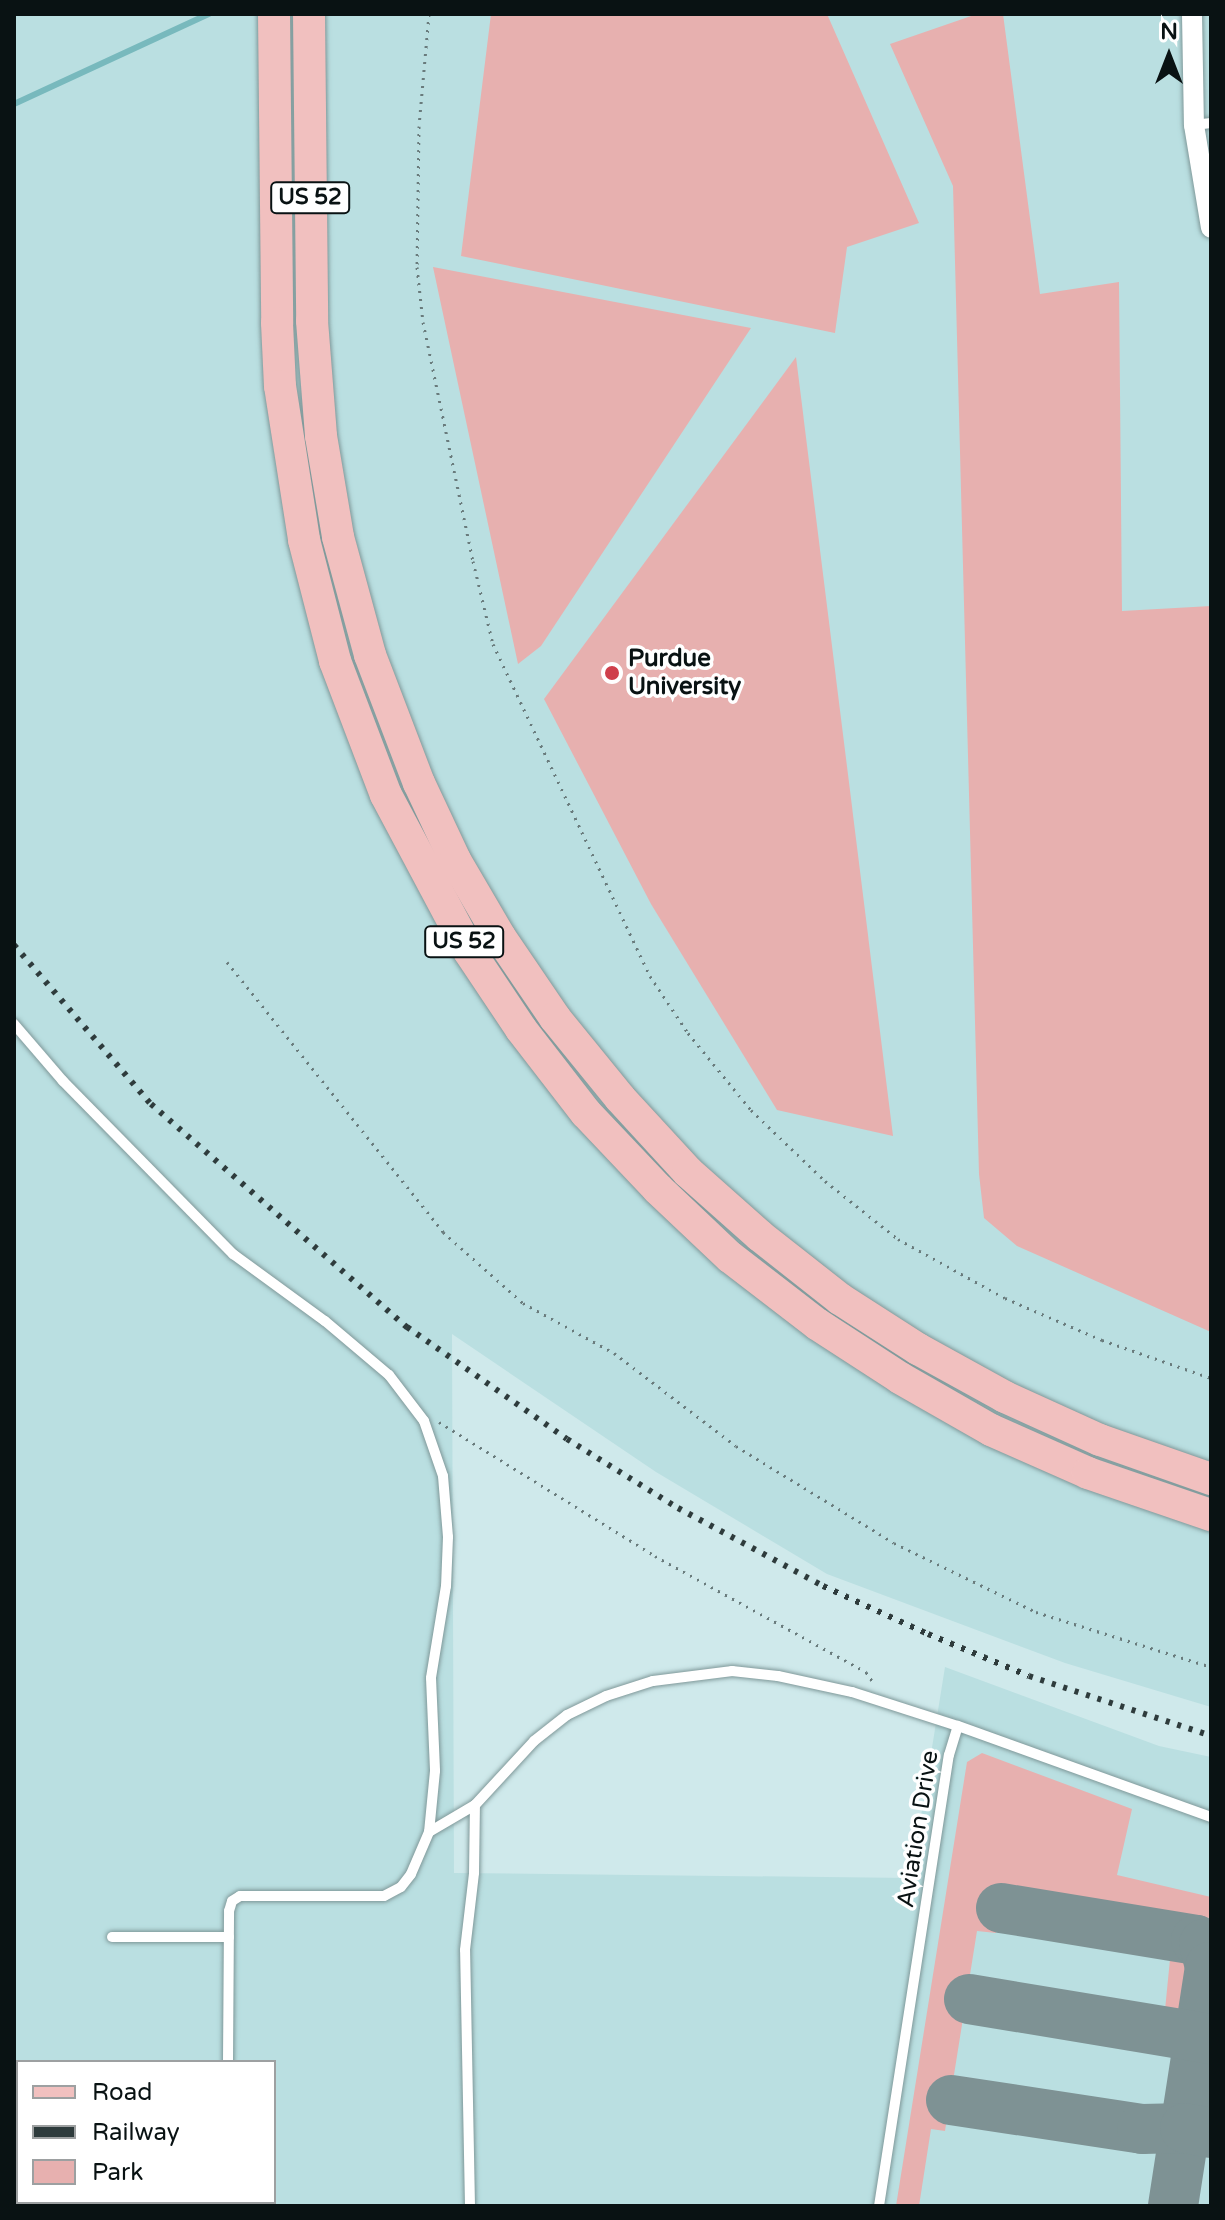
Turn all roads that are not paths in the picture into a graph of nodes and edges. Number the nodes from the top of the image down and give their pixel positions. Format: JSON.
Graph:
{"nodes":[{"id":1,"x":274,"y":14,"type":"edge"},
{"id":2,"x":309,"y":14,"type":"edge"},
{"id":3,"x":1192,"y":14,"type":"edge"},
{"id":4,"x":1202,"y":124,"type":"edge"},
{"id":5,"x":1211,"y":228,"type":"edge"},
{"id":6,"x":14,"y":1024,"type":"edge"},
{"id":7,"x":1211,"y":1479,"type":"edge"},
{"id":8,"x":1211,"y":1515,"type":"edge"},
{"id":9,"x":958,"y":1726,"type":"junction"},
{"id":10,"x":475,"y":1805,"type":"junction"},
{"id":11,"x":1211,"y":1817,"type":"edge"},
{"id":12,"x":429,"y":1832,"type":"junction"},
{"id":13,"x":112,"y":1937,"type":"dead end"},
{"id":14,"x":229,"y":1937,"type":"junction"},
{"id":15,"x":228,"y":2060,"type":"edge"},
{"id":16,"x":470,"y":2206,"type":"edge"},
{"id":17,"x":879,"y":2206,"type":"edge"}],
"edges":[{"from":1,"to":8,"type":"main road","number":"US 52"},
{"from":2,"to":7,"type":"main road","number":"US 52"},
{"from":3,"to":4,"type":"street"},
{"from":4,"to":5,"type":"street"},
{"from":6,"to":12,"type":"lane"},
{"from":9,"to":10,"type":"lane"},
{"from":9,"to":11,"type":"lane","name":"Aviation Drive"},
{"from":9,"to":17,"type":"lane","name":"Aviation Drive"},
{"from":10,"to":12,"type":"lane"},
{"from":10,"to":16,"type":"lane"},
{"from":12,"to":14,"type":"lane"},
{"from":13,"to":14,"type":"lane"},
{"from":14,"to":15,"type":"lane"}]}
